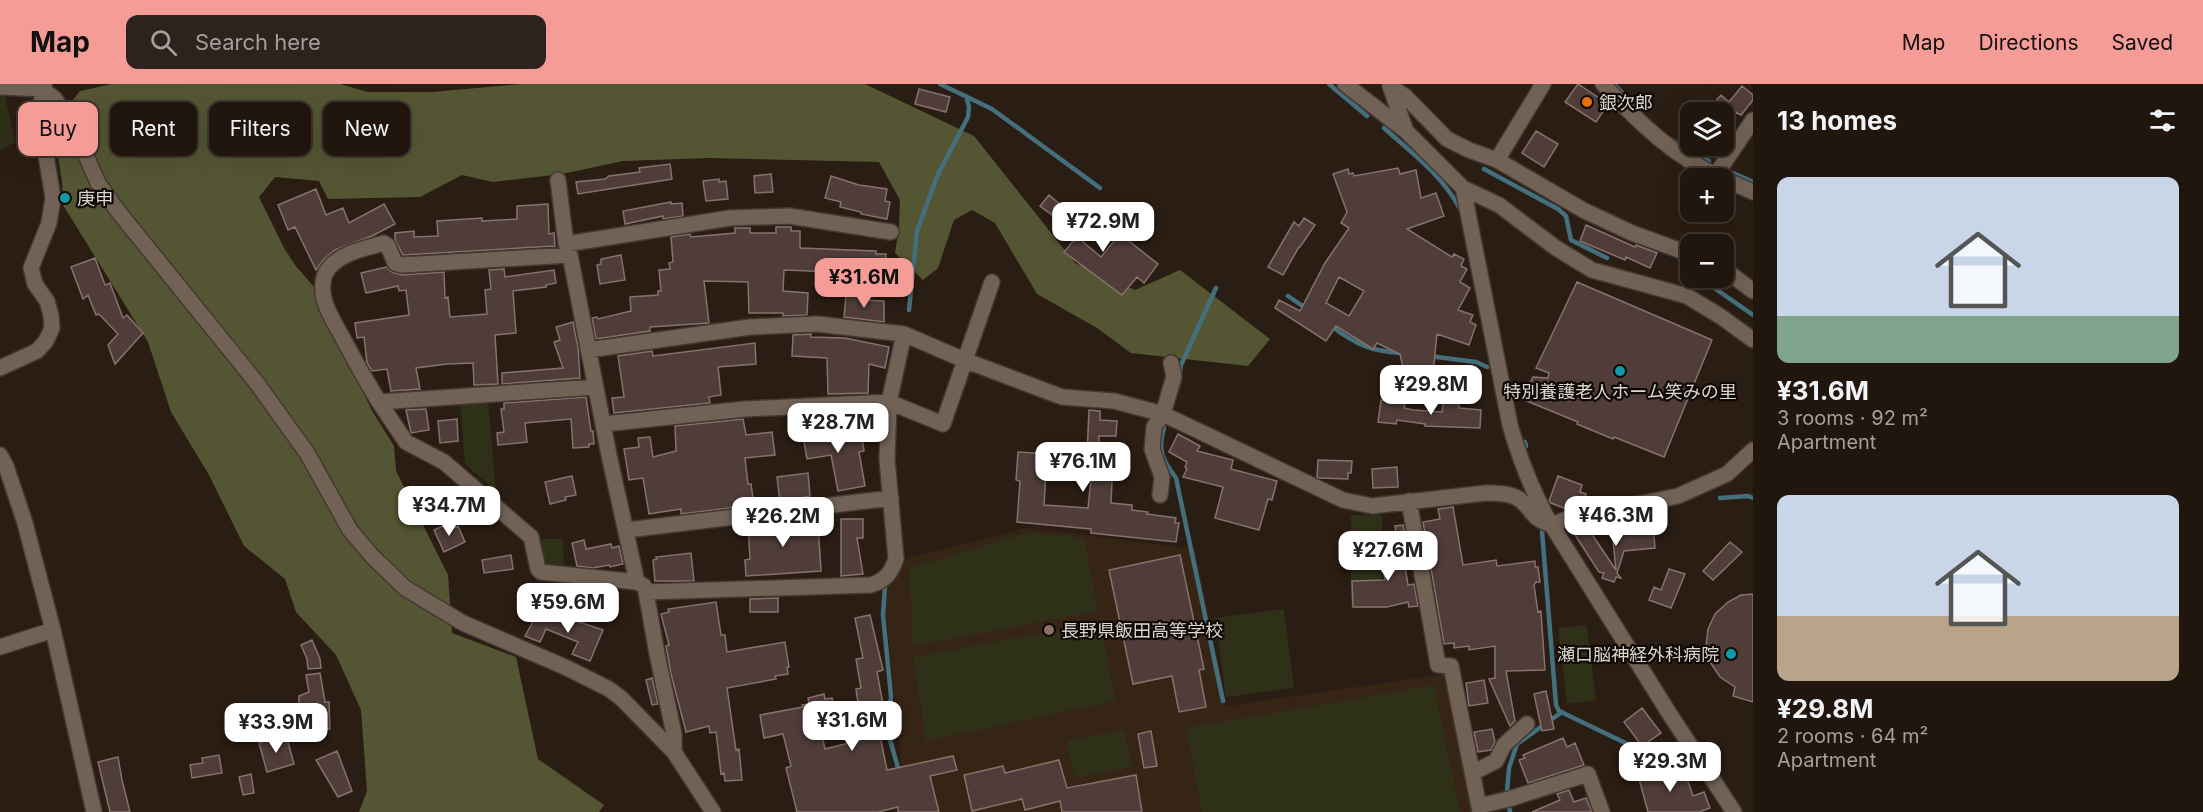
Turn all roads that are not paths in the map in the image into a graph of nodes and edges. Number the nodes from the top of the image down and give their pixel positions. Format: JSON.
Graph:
{"nodes":[{"id":1,"x":1345,"y":84,"type":"edge"},
{"id":2,"x":1543,"y":84,"type":"edge"},
{"id":3,"x":1603,"y":84,"type":"edge"},
{"id":4,"x":1390,"y":86,"type":"edge"},
{"id":5,"x":0,"y":87,"type":"edge"},
{"id":6,"x":43,"y":87,"type":"edge"},
{"id":7,"x":1753,"y":120,"type":"edge"},
{"id":8,"x":1406,"y":131,"type":"junction"},
{"id":9,"x":1497,"y":160,"type":"junction"},
{"id":10,"x":1703,"y":168,"type":"edge"},
{"id":11,"x":1726,"y":168,"type":"edge"},
{"id":12,"x":558,"y":180,"type":"dead end"},
{"id":13,"x":1734,"y":184,"type":"edge"},
{"id":14,"x":1463,"y":188,"type":"junction"},
{"id":15,"x":1753,"y":192,"type":"edge"},
{"id":16,"x":891,"y":232,"type":"dead end"},
{"id":17,"x":568,"y":250,"type":"junction"},
{"id":18,"x":1680,"y":250,"type":"edge"},
{"id":19,"x":1734,"y":277,"type":"edge"},
{"id":20,"x":992,"y":282,"type":"dead end"},
{"id":21,"x":1753,"y":291,"type":"edge"},
{"id":22,"x":904,"y":334,"type":"junction"},
{"id":23,"x":1753,"y":340,"type":"edge"},
{"id":24,"x":588,"y":350,"type":"junction"},
{"id":25,"x":964,"y":360,"type":"junction"},
{"id":26,"x":1171,"y":363,"type":"dead end"},
{"id":27,"x":0,"y":368,"type":"edge"},
{"id":28,"x":596,"y":387,"type":"junction"},
{"id":29,"x":379,"y":402,"type":"junction"},
{"id":30,"x":889,"y":402,"type":"junction"},
{"id":31,"x":1163,"y":414,"type":"junction"},
{"id":32,"x":604,"y":424,"type":"junction"},
{"id":33,"x":1753,"y":450,"type":"edge"},
{"id":34,"x":0,"y":455,"type":"edge"},
{"id":35,"x":1160,"y":495,"type":"dead end"},
{"id":36,"x":891,"y":498,"type":"junction"},
{"id":37,"x":1410,"y":501,"type":"junction"},
{"id":38,"x":1552,"y":525,"type":"junction"},
{"id":39,"x":627,"y":530,"type":"junction"},
{"id":40,"x":642,"y":587,"type":"junction"},
{"id":41,"x":53,"y":630,"type":"junction"},
{"id":42,"x":0,"y":647,"type":"edge"},
{"id":43,"x":1527,"y":724,"type":"dead end"},
{"id":44,"x":674,"y":752,"type":"junction"},
{"id":45,"x":1472,"y":773,"type":"junction"},
{"id":46,"x":1479,"y":809,"type":"edge"},
{"id":47,"x":94,"y":812,"type":"edge"},
{"id":48,"x":713,"y":812,"type":"edge"},
{"id":49,"x":1602,"y":812,"type":"edge"},
{"id":50,"x":1734,"y":812,"type":"edge"}],
"edges":[{"from":1,"to":8,"type":"street"},
{"from":2,"to":9,"type":"street"},
{"from":3,"to":10,"type":"street"},
{"from":4,"to":8,"type":"street"},
{"from":4,"to":9,"type":"street"},
{"from":5,"to":6,"type":"street"},
{"from":6,"to":27,"type":"street"},
{"from":6,"to":44,"type":"street"},
{"from":7,"to":11,"type":"street"},
{"from":8,"to":14,"type":"street"},
{"from":9,"to":18,"type":"street"},
{"from":12,"to":17,"type":"street"},
{"from":13,"to":15,"type":"street"},
{"from":14,"to":23,"type":"street"},
{"from":14,"to":38,"type":"street"},
{"from":16,"to":17,"type":"street"},
{"from":17,"to":24,"type":"street"},
{"from":17,"to":29,"type":"street"},
{"from":19,"to":21,"type":"street"},
{"from":20,"to":25,"type":"street"},
{"from":22,"to":24,"type":"street"},
{"from":22,"to":25,"type":"street"},
{"from":22,"to":30,"type":"street"},
{"from":24,"to":28,"type":"street"},
{"from":25,"to":30,"type":"street"},
{"from":25,"to":31,"type":"street"},
{"from":26,"to":31,"type":"street"},
{"from":28,"to":29,"type":"street"},
{"from":28,"to":32,"type":"street"},
{"from":29,"to":40,"type":"street"},
{"from":30,"to":32,"type":"street"},
{"from":30,"to":36,"type":"street"},
{"from":31,"to":35,"type":"street"},
{"from":31,"to":37,"type":"street"},
{"from":32,"to":39,"type":"street"},
{"from":33,"to":38,"type":"street"},
{"from":34,"to":41,"type":"street"},
{"from":36,"to":39,"type":"street"},
{"from":36,"to":40,"type":"street"},
{"from":37,"to":38,"type":"street"},
{"from":37,"to":45,"type":"street"},
{"from":38,"to":50,"type":"street"},
{"from":39,"to":40,"type":"street"},
{"from":40,"to":44,"type":"street"},
{"from":41,"to":42,"type":"street"},
{"from":41,"to":47,"type":"street"},
{"from":43,"to":45,"type":"street"},
{"from":44,"to":48,"type":"street"},
{"from":45,"to":46,"type":"street"},
{"from":46,"to":49,"type":"street"}]}
